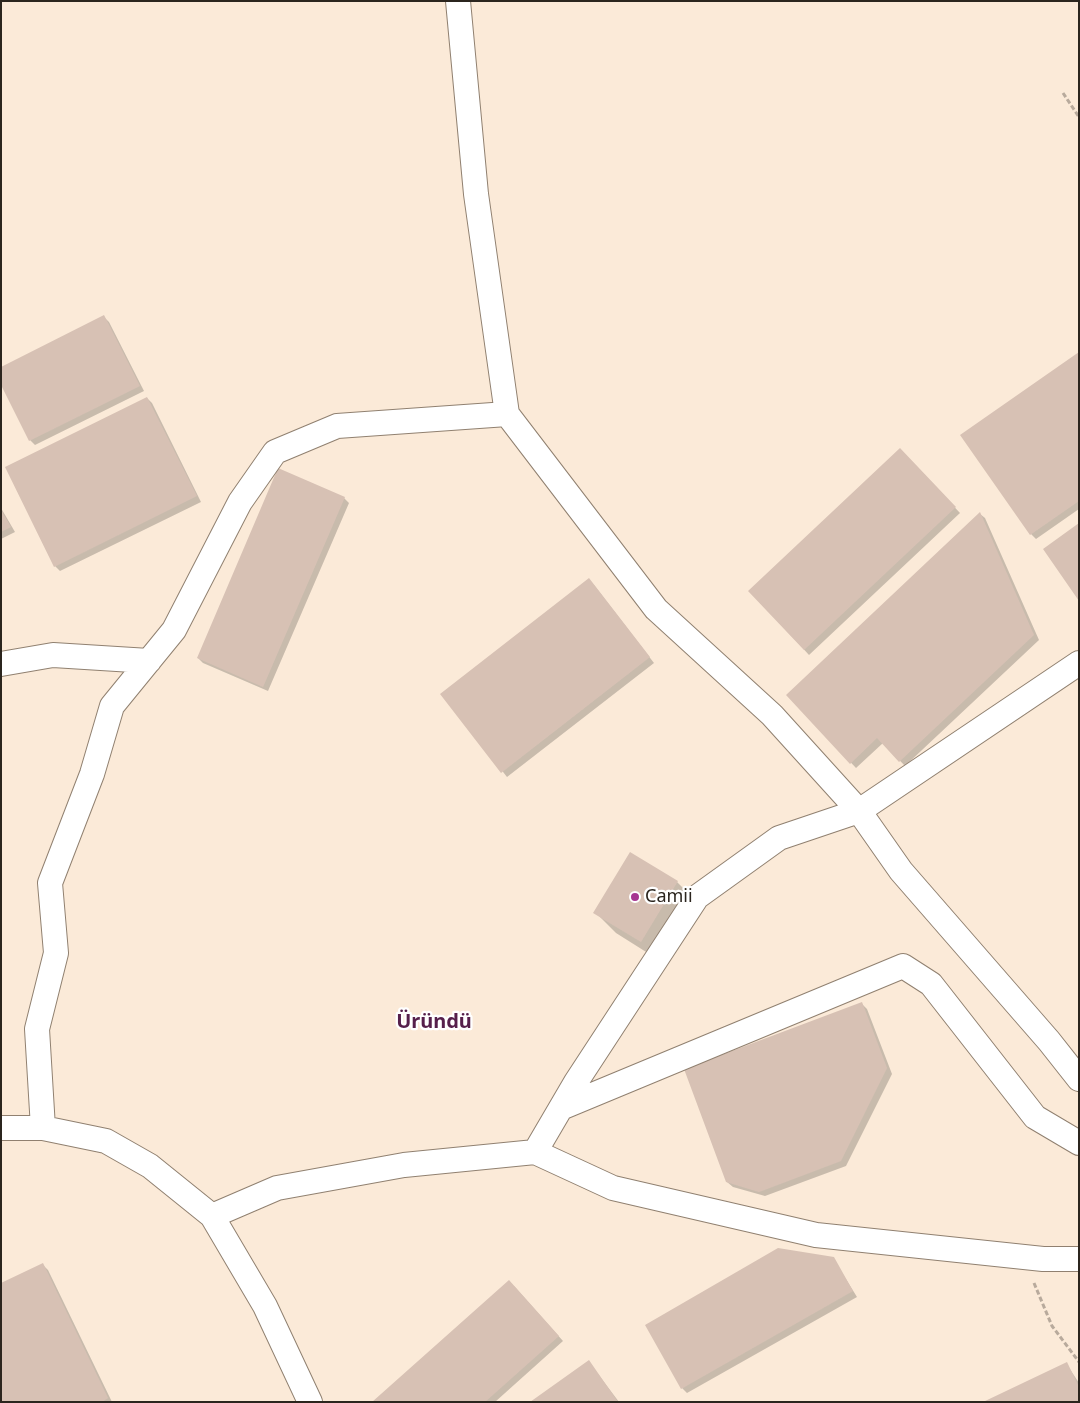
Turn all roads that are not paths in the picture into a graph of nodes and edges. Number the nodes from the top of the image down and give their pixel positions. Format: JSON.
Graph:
{"nodes":[{"id":1,"x":458,"y":1,"type":"edge"},
{"id":2,"x":507,"y":414,"type":"junction"},
{"id":3,"x":149,"y":661,"type":"junction"},
{"id":4,"x":1079,"y":663,"type":"edge"},
{"id":5,"x":1,"y":664,"type":"edge"},
{"id":6,"x":858,"y":811,"type":"junction"},
{"id":7,"x":1079,"y":1079,"type":"edge"},
{"id":8,"x":561,"y":1108,"type":"junction"},
{"id":9,"x":1,"y":1128,"type":"edge"},
{"id":10,"x":43,"y":1128,"type":"junction"},
{"id":11,"x":1079,"y":1143,"type":"edge"},
{"id":12,"x":535,"y":1152,"type":"junction"},
{"id":13,"x":212,"y":1216,"type":"junction"},
{"id":14,"x":1079,"y":1259,"type":"edge"},
{"id":15,"x":310,"y":1402,"type":"edge"}],
"edges":[{"from":1,"to":2,"type":"street"},
{"from":2,"to":3,"type":"street"},
{"from":2,"to":6,"type":"street"},
{"from":3,"to":5,"type":"street"},
{"from":3,"to":10,"type":"street"},
{"from":4,"to":6,"type":"street"},
{"from":6,"to":7,"type":"street"},
{"from":6,"to":8,"type":"street"},
{"from":8,"to":11,"type":"street"},
{"from":8,"to":12,"type":"street"},
{"from":9,"to":10,"type":"street"},
{"from":10,"to":13,"type":"street"},
{"from":12,"to":13,"type":"street"},
{"from":12,"to":14,"type":"street"},
{"from":13,"to":15,"type":"street"}]}
